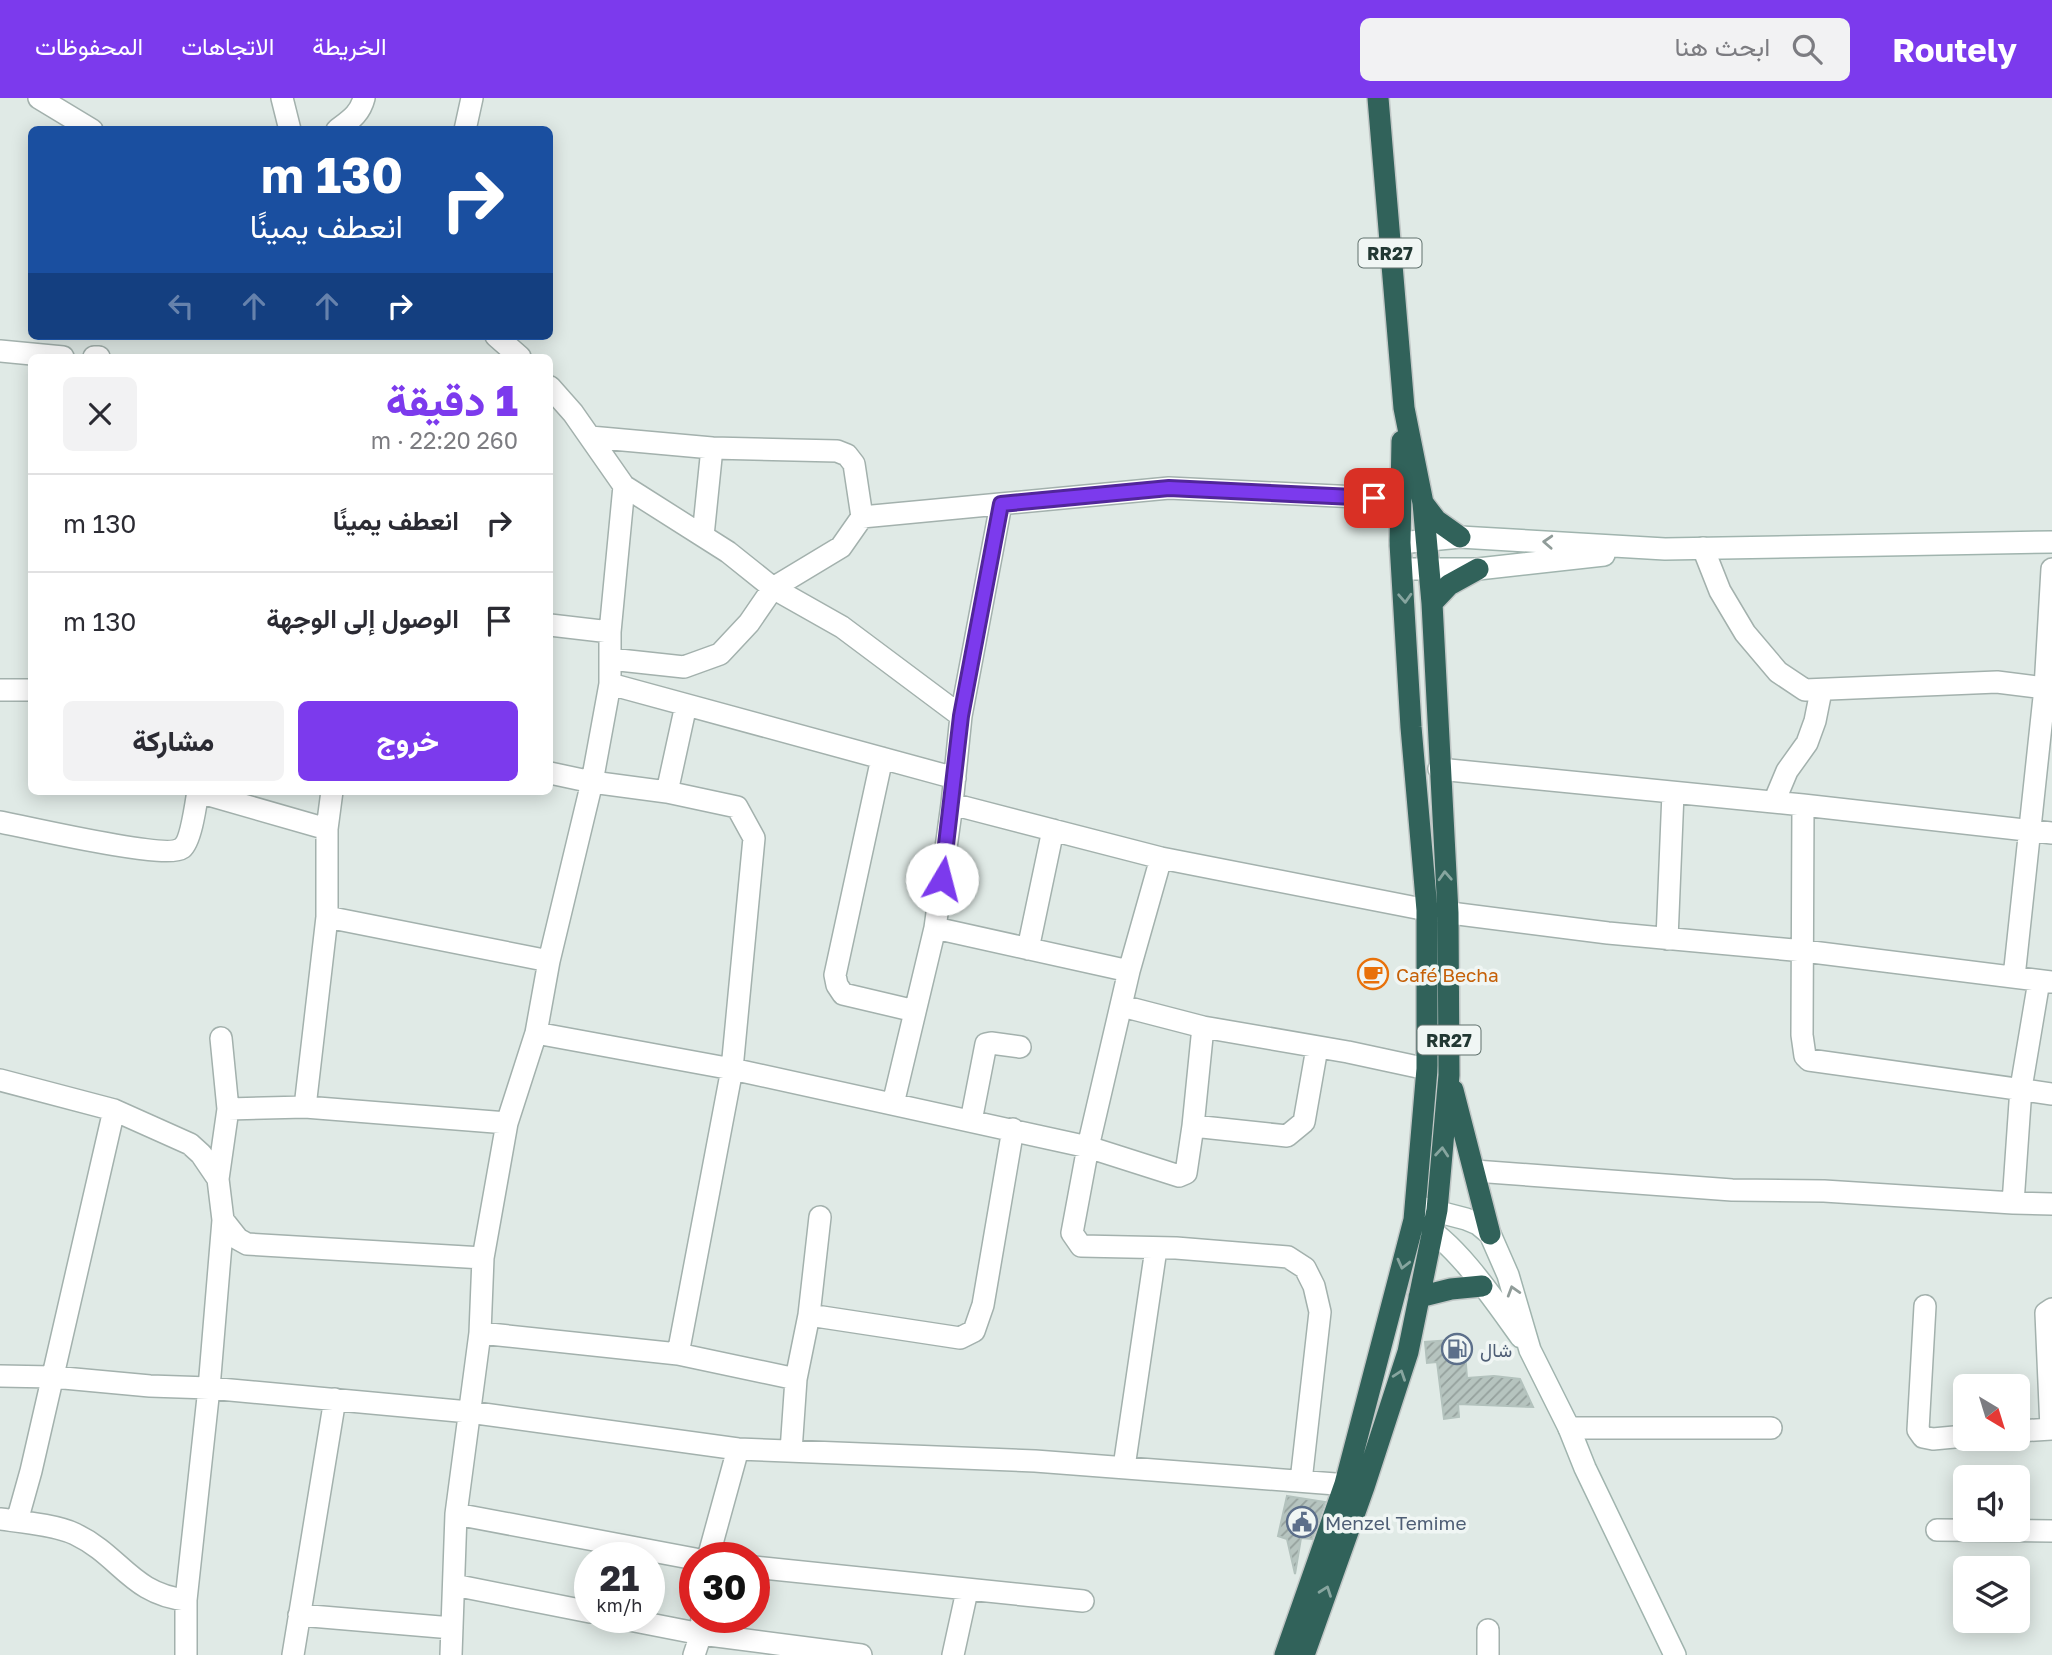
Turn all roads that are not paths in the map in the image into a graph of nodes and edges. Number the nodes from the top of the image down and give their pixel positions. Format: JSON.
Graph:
{"nodes":[{"id":1,"x":39,"y":98,"type":"edge"},
{"id":2,"x":282,"y":98,"type":"edge"},
{"id":3,"x":364,"y":98,"type":"edge"},
{"id":4,"x":472,"y":98,"type":"edge"},
{"id":5,"x":1378,"y":98,"type":"edge"},
{"id":6,"x":85,"y":126,"type":"edge"},
{"id":7,"x":289,"y":126,"type":"edge"},
{"id":8,"x":343,"y":126,"type":"edge"},
{"id":9,"x":466,"y":126,"type":"edge"},
{"id":10,"x":501,"y":340,"type":"edge"},
{"id":11,"x":0,"y":351,"type":"edge"},
{"id":12,"x":32,"y":354,"type":"edge"},
{"id":13,"x":517,"y":354,"type":"edge"},
{"id":14,"x":553,"y":390,"type":"edge"},
{"id":15,"x":1404,"y":408,"type":"junction"},
{"id":16,"x":590,"y":437,"type":"junction"},
{"id":17,"x":712,"y":448,"type":"junction"},
{"id":18,"x":624,"y":486,"type":"junction"},
{"id":19,"x":1399,"y":499,"type":"junction"},
{"id":20,"x":1423,"y":503,"type":"junction"},
{"id":21,"x":1001,"y":504,"type":"junction"},
{"id":22,"x":862,"y":517,"type":"junction"},
{"id":23,"x":703,"y":536,"type":"junction"},
{"id":24,"x":1460,"y":537,"type":"junction"},
{"id":25,"x":1427,"y":539,"type":"junction"},
{"id":26,"x":2052,"y":542,"type":"edge"},
{"id":27,"x":1400,"y":543,"type":"junction"},
{"id":28,"x":1703,"y":548,"type":"junction"},
{"id":29,"x":1665,"y":549,"type":"junction"},
{"id":30,"x":1403,"y":569,"type":"junction"},
{"id":31,"x":1478,"y":569,"type":"junction"},
{"id":32,"x":2052,"y":569,"type":"edge"},
{"id":33,"x":1429,"y":570,"type":"junction"},
{"id":34,"x":773,"y":588,"type":"junction"},
{"id":35,"x":1432,"y":603,"type":"junction"},
{"id":36,"x":553,"y":625,"type":"edge"},
{"id":37,"x":610,"y":632,"type":"junction"},
{"id":38,"x":610,"y":659,"type":"junction"},
{"id":39,"x":610,"y":684,"type":"junction"},
{"id":40,"x":2049,"y":689,"type":"edge"},
{"id":41,"x":0,"y":690,"type":"edge"},
{"id":42,"x":28,"y":690,"type":"edge"},
{"id":43,"x":1821,"y":691,"type":"junction"},
{"id":44,"x":686,"y":705,"type":"junction"},
{"id":45,"x":961,"y":716,"type":"junction"},
{"id":46,"x":882,"y":758,"type":"junction"},
{"id":47,"x":1439,"y":769,"type":"junction"},
{"id":48,"x":553,"y":774,"type":"edge"},
{"id":49,"x":955,"y":778,"type":"junction"},
{"id":50,"x":592,"y":782,"type":"junction"},
{"id":51,"x":667,"y":792,"type":"junction"},
{"id":52,"x":1674,"y":793,"type":"junction"},
{"id":53,"x":197,"y":795,"type":"edge"},
{"id":54,"x":212,"y":795,"type":"edge"},
{"id":55,"x":331,"y":795,"type":"edge"},
{"id":56,"x":1774,"y":802,"type":"junction"},
{"id":57,"x":952,"y":804,"type":"junction"},
{"id":58,"x":1803,"y":805,"type":"junction"},
{"id":59,"x":0,"y":822,"type":"edge"},
{"id":60,"x":327,"y":829,"type":"junction"},
{"id":61,"x":2029,"y":829,"type":"junction"},
{"id":62,"x":1053,"y":830,"type":"junction"},
{"id":63,"x":2052,"y":833,"type":"edge"},
{"id":64,"x":1161,"y":858,"type":"junction"},
{"id":65,"x":1437,"y":912,"type":"junction"},
{"id":66,"x":327,"y":917,"type":"junction"},
{"id":67,"x":935,"y":929,"type":"junction"},
{"id":68,"x":1667,"y":939,"type":"junction"},
{"id":69,"x":1028,"y":949,"type":"junction"},
{"id":70,"x":1804,"y":951,"type":"junction"},
{"id":71,"x":549,"y":961,"type":"junction"},
{"id":72,"x":1129,"y":971,"type":"junction"},
{"id":73,"x":2014,"y":977,"type":"junction"},
{"id":74,"x":2046,"y":981,"type":"edge"},
{"id":75,"x":1122,"y":1006,"type":"junction"},
{"id":76,"x":915,"y":1011,"type":"junction"},
{"id":77,"x":1203,"y":1027,"type":"junction"},
{"id":78,"x":536,"y":1033,"type":"junction"},
{"id":79,"x":221,"y":1038,"type":"dead end"},
{"id":80,"x":1020,"y":1047,"type":"dead end"},
{"id":81,"x":1317,"y":1048,"type":"junction"},
{"id":82,"x":732,"y":1069,"type":"junction"},
{"id":83,"x":1427,"y":1069,"type":"junction"},
{"id":84,"x":1449,"y":1075,"type":"junction"},
{"id":85,"x":0,"y":1080,"type":"edge"},
{"id":86,"x":2021,"y":1088,"type":"junction"},
{"id":87,"x":2052,"y":1094,"type":"edge"},
{"id":88,"x":893,"y":1104,"type":"junction"},
{"id":89,"x":305,"y":1107,"type":"junction"},
{"id":90,"x":228,"y":1109,"type":"junction"},
{"id":91,"x":114,"y":1110,"type":"junction"},
{"id":92,"x":971,"y":1121,"type":"junction"},
{"id":93,"x":508,"y":1123,"type":"junction"},
{"id":94,"x":1193,"y":1126,"type":"junction"},
{"id":95,"x":1013,"y":1129,"type":"junction"},
{"id":96,"x":1088,"y":1147,"type":"junction"},
{"id":97,"x":1475,"y":1171,"type":"junction"},
{"id":98,"x":218,"y":1179,"type":"junction"},
{"id":99,"x":2013,"y":1203,"type":"junction"},
{"id":100,"x":2052,"y":1203,"type":"edge"},
{"id":101,"x":1414,"y":1213,"type":"junction"},
{"id":102,"x":820,"y":1217,"type":"dead end"},
{"id":103,"x":223,"y":1220,"type":"junction"},
{"id":104,"x":1436,"y":1220,"type":"junction"},
{"id":105,"x":1490,"y":1234,"type":"junction"},
{"id":106,"x":1156,"y":1248,"type":"junction"},
{"id":107,"x":483,"y":1258,"type":"junction"},
{"id":108,"x":1482,"y":1286,"type":"junction"},
{"id":109,"x":1419,"y":1297,"type":"junction"},
{"id":110,"x":1925,"y":1306,"type":"dead end"},
{"id":111,"x":2052,"y":1309,"type":"edge"},
{"id":112,"x":809,"y":1315,"type":"junction"},
{"id":113,"x":480,"y":1333,"type":"junction"},
{"id":114,"x":1531,"y":1350,"type":"junction"},
{"id":115,"x":678,"y":1354,"type":"junction"},
{"id":116,"x":0,"y":1376,"type":"edge"},
{"id":117,"x":53,"y":1377,"type":"junction"},
{"id":118,"x":796,"y":1379,"type":"junction"},
{"id":119,"x":209,"y":1388,"type":"junction"},
{"id":120,"x":335,"y":1399,"type":"junction"},
{"id":121,"x":469,"y":1412,"type":"junction"},
{"id":122,"x":1569,"y":1427,"type":"junction"},
{"id":123,"x":1772,"y":1428,"type":"dead end"},
{"id":124,"x":2051,"y":1429,"type":"edge"},
{"id":125,"x":2030,"y":1430,"type":"edge"},
{"id":126,"x":1953,"y":1438,"type":"edge"},
{"id":127,"x":738,"y":1448,"type":"junction"},
{"id":128,"x":791,"y":1451,"type":"junction"},
{"id":129,"x":1124,"y":1467,"type":"junction"},
{"id":130,"x":1301,"y":1481,"type":"junction"},
{"id":131,"x":1354,"y":1485,"type":"junction"},
{"id":132,"x":456,"y":1514,"type":"junction"},
{"id":133,"x":8,"y":1520,"type":"edge"},
{"id":134,"x":1937,"y":1530,"type":"dead end"},
{"id":135,"x":2052,"y":1531,"type":"edge"},
{"id":136,"x":712,"y":1542,"type":"edge"},
{"id":137,"x":679,"y":1556,"type":"edge"},
{"id":138,"x":770,"y":1569,"type":"edge"},
{"id":139,"x":454,"y":1585,"type":"junction"},
{"id":140,"x":967,"y":1591,"type":"junction"},
{"id":141,"x":186,"y":1600,"type":"junction"},
{"id":142,"x":1083,"y":1601,"type":"dead end"},
{"id":143,"x":574,"y":1609,"type":"edge"},
{"id":144,"x":299,"y":1615,"type":"junction"},
{"id":145,"x":452,"y":1628,"type":"junction"},
{"id":146,"x":1488,"y":1630,"type":"dead end"},
{"id":147,"x":699,"y":1633,"type":"edge"},
{"id":148,"x":739,"y":1633,"type":"edge"},
{"id":149,"x":186,"y":1655,"type":"edge"},
{"id":150,"x":293,"y":1655,"type":"edge"},
{"id":151,"x":451,"y":1655,"type":"edge"},
{"id":152,"x":694,"y":1655,"type":"edge"},
{"id":153,"x":860,"y":1655,"type":"edge"},
{"id":154,"x":953,"y":1655,"type":"edge"},
{"id":155,"x":1285,"y":1655,"type":"edge"},
{"id":156,"x":1304,"y":1655,"type":"edge"},
{"id":157,"x":1488,"y":1655,"type":"edge"},
{"id":158,"x":1675,"y":1655,"type":"edge"}],
"edges":[{"from":1,"to":6,"type":"street"},
{"from":2,"to":7,"type":"street"},
{"from":3,"to":8,"type":"street"},
{"from":4,"to":9,"type":"street"},
{"from":5,"to":15,"type":"highway","number":"RR27"},
{"from":10,"to":13,"type":"street"},
{"from":11,"to":12,"type":"street"},
{"from":14,"to":16,"type":"street"},
{"from":15,"to":19,"type":"highway","number":"RR27"},
{"from":15,"to":20,"type":"highway","number":"RR27"},
{"from":16,"to":17,"type":"street"},
{"from":16,"to":18,"type":"street"},
{"from":17,"to":22,"type":"street"},
{"from":17,"to":23,"type":"street"},
{"from":18,"to":23,"type":"street"},
{"from":18,"to":37,"type":"street"},
{"from":19,"to":21,"type":"street"},
{"from":19,"to":27,"type":"highway","number":"RR27"},
{"from":20,"to":24,"type":"highway"},
{"from":20,"to":25,"type":"highway","number":"RR27"},
{"from":21,"to":22,"type":"street"},
{"from":21,"to":45,"type":"street"},
{"from":22,"to":34,"type":"street"},
{"from":23,"to":34,"type":"street"},
{"from":24,"to":25,"type":"street"},
{"from":29,"to":24,"type":"street","one_way":true},
{"from":25,"to":27,"type":"street"},
{"from":25,"to":33,"type":"highway","number":"RR27"},
{"from":26,"to":28,"type":"street"},
{"from":27,"to":30,"type":"highway","number":"RR27"},
{"from":28,"to":29,"type":"street"},
{"from":28,"to":43,"type":"street"},
{"from":29,"to":31,"type":"street"},
{"from":30,"to":33,"type":"street"},
{"from":30,"to":65,"type":"highway","number":"RR27","one_way":true},
{"from":31,"to":33,"type":"street"},
{"from":31,"to":35,"type":"highway"},
{"from":32,"to":40,"type":"street"},
{"from":33,"to":35,"type":"highway","number":"RR27"},
{"from":34,"to":38,"type":"street"},
{"from":34,"to":45,"type":"street"},
{"from":35,"to":47,"type":"highway","number":"RR27"},
{"from":36,"to":37,"type":"street"},
{"from":37,"to":38,"type":"street"},
{"from":38,"to":39,"type":"street"},
{"from":39,"to":44,"type":"street"},
{"from":39,"to":50,"type":"street"},
{"from":40,"to":43,"type":"street"},
{"from":40,"to":61,"type":"street"},
{"from":41,"to":42,"type":"street"},
{"from":43,"to":56,"type":"street"},
{"from":44,"to":46,"type":"street"},
{"from":44,"to":51,"type":"street"},
{"from":45,"to":49,"type":"street"},
{"from":46,"to":49,"type":"street"},
{"from":46,"to":76,"type":"street"},
{"from":47,"to":52,"type":"street"},
{"from":65,"to":47,"type":"highway","number":"RR27","one_way":true},
{"from":48,"to":50,"type":"street"},
{"from":49,"to":57,"type":"street"},
{"from":50,"to":51,"type":"street"},
{"from":50,"to":71,"type":"street"},
{"from":51,"to":82,"type":"street"},
{"from":52,"to":56,"type":"street"},
{"from":52,"to":68,"type":"street"},
{"from":53,"to":59,"type":"street"},
{"from":54,"to":60,"type":"street"},
{"from":55,"to":60,"type":"street"},
{"from":56,"to":58,"type":"street"},
{"from":57,"to":62,"type":"street"},
{"from":57,"to":67,"type":"street"},
{"from":58,"to":61,"type":"street"},
{"from":58,"to":70,"type":"street"},
{"from":60,"to":66,"type":"street"},
{"from":61,"to":63,"type":"street"},
{"from":61,"to":73,"type":"street"},
{"from":62,"to":64,"type":"street"},
{"from":62,"to":69,"type":"street"},
{"from":64,"to":65,"type":"street"},
{"from":64,"to":72,"type":"street"},
{"from":65,"to":68,"type":"street"},
{"from":65,"to":83,"type":"highway","number":"RR27"},
{"from":65,"to":84,"type":"highway","number":"RR27"},
{"from":66,"to":71,"type":"street"},
{"from":66,"to":89,"type":"street"},
{"from":67,"to":69,"type":"street"},
{"from":67,"to":76,"type":"street"},
{"from":68,"to":70,"type":"street"},
{"from":69,"to":72,"type":"street"},
{"from":70,"to":73,"type":"street"},
{"from":70,"to":86,"type":"street"},
{"from":71,"to":78,"type":"street"},
{"from":72,"to":75,"type":"street"},
{"from":73,"to":74,"type":"street"},
{"from":74,"to":86,"type":"street"},
{"from":75,"to":77,"type":"street"},
{"from":75,"to":96,"type":"street"},
{"from":76,"to":88,"type":"street"},
{"from":77,"to":81,"type":"street"},
{"from":77,"to":94,"type":"street"},
{"from":78,"to":82,"type":"street"},
{"from":78,"to":93,"type":"street"},
{"from":79,"to":90,"type":"street"},
{"from":80,"to":92,"type":"street"},
{"from":81,"to":83,"type":"street"},
{"from":81,"to":94,"type":"street"},
{"from":82,"to":88,"type":"street"},
{"from":82,"to":115,"type":"street"},
{"from":83,"to":101,"type":"highway","number":"RR27"},
{"from":84,"to":97,"type":"highway"},
{"from":104,"to":84,"type":"highway","number":"RR27","one_way":true},
{"from":85,"to":91,"type":"street"},
{"from":86,"to":87,"type":"street"},
{"from":86,"to":99,"type":"street"},
{"from":88,"to":92,"type":"street"},
{"from":89,"to":90,"type":"street"},
{"from":89,"to":93,"type":"street"},
{"from":90,"to":98,"type":"street"},
{"from":91,"to":98,"type":"street"},
{"from":91,"to":117,"type":"street"},
{"from":92,"to":95,"type":"street"},
{"from":93,"to":107,"type":"street"},
{"from":94,"to":96,"type":"street"},
{"from":95,"to":96,"type":"street"},
{"from":95,"to":112,"type":"street"},
{"from":96,"to":106,"type":"street"},
{"from":97,"to":99,"type":"street"},
{"from":97,"to":105,"type":"highway"},
{"from":98,"to":103,"type":"street"},
{"from":99,"to":100,"type":"street"},
{"from":101,"to":104,"type":"street"},
{"from":101,"to":131,"type":"highway","number":"RR27","one_way":true},
{"from":102,"to":112,"type":"street"},
{"from":103,"to":107,"type":"street"},
{"from":103,"to":119,"type":"street"},
{"from":104,"to":105,"type":"street"},
{"from":104,"to":108,"type":"street"},
{"from":104,"to":109,"type":"highway","number":"RR27"},
{"from":114,"to":105,"type":"street","one_way":true},
{"from":106,"to":129,"type":"street"},
{"from":106,"to":130,"type":"street"},
{"from":107,"to":113,"type":"street"},
{"from":108,"to":109,"type":"highway"},
{"from":108,"to":114,"type":"street"},
{"from":131,"to":109,"type":"highway","number":"RR27","one_way":true},
{"from":110,"to":126,"type":"street"},
{"from":111,"to":124,"type":"street"},
{"from":112,"to":118,"type":"street"},
{"from":113,"to":115,"type":"street"},
{"from":113,"to":121,"type":"street"},
{"from":114,"to":122,"type":"street"},
{"from":115,"to":118,"type":"street"},
{"from":116,"to":117,"type":"street"},
{"from":117,"to":119,"type":"street"},
{"from":117,"to":133,"type":"street"},
{"from":118,"to":128,"type":"street"},
{"from":119,"to":120,"type":"street"},
{"from":119,"to":141,"type":"street"},
{"from":120,"to":121,"type":"street"},
{"from":120,"to":144,"type":"street"},
{"from":121,"to":127,"type":"street"},
{"from":121,"to":132,"type":"street"},
{"from":122,"to":123,"type":"street"},
{"from":122,"to":158,"type":"street"},
{"from":124,"to":125,"type":"street"},
{"from":127,"to":128,"type":"street"},
{"from":127,"to":136,"type":"street"},
{"from":128,"to":129,"type":"street"},
{"from":129,"to":130,"type":"street"},
{"from":130,"to":131,"type":"street"},
{"from":131,"to":155,"type":"highway","number":"RR27"},
{"from":156,"to":131,"type":"highway","number":"RR27","one_way":true},
{"from":132,"to":137,"type":"street"},
{"from":132,"to":139,"type":"street"},
{"from":133,"to":141,"type":"street"},
{"from":134,"to":135,"type":"street"},
{"from":138,"to":140,"type":"street"},
{"from":139,"to":143,"type":"street"},
{"from":139,"to":145,"type":"street"},
{"from":140,"to":142,"type":"street"},
{"from":140,"to":154,"type":"street"},
{"from":141,"to":149,"type":"street"},
{"from":144,"to":145,"type":"street"},
{"from":144,"to":150,"type":"street"},
{"from":145,"to":151,"type":"street"},
{"from":146,"to":157,"type":"street"},
{"from":147,"to":152,"type":"street"},
{"from":148,"to":153,"type":"street"}]}
